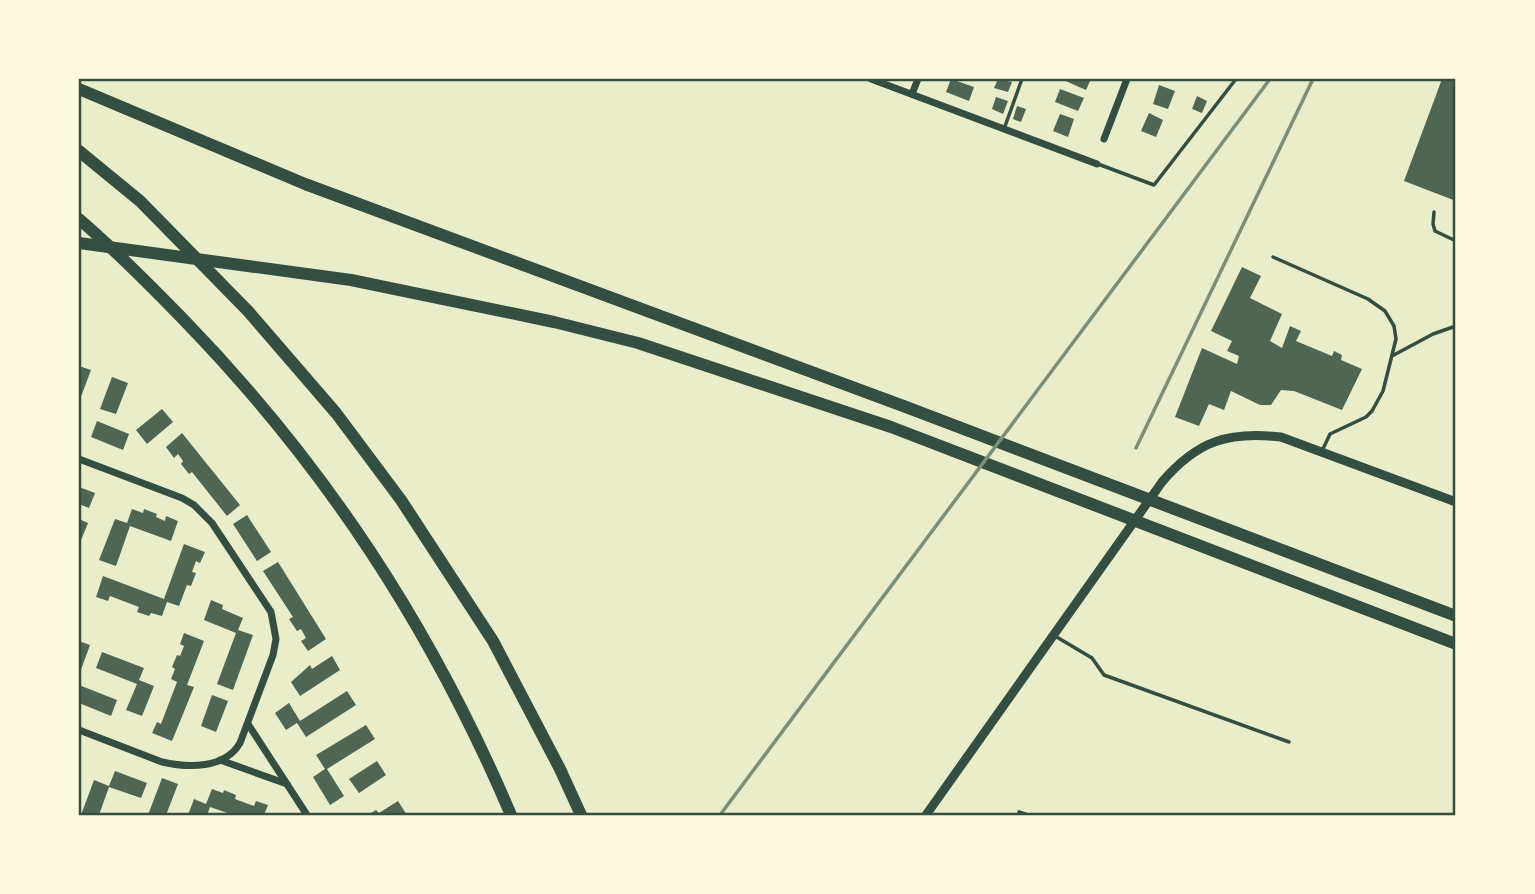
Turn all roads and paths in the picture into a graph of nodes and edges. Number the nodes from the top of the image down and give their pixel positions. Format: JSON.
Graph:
{"nodes":[{"id":1,"x":871,"y":79,"type":"edge"},
{"id":2,"x":918,"y":79,"type":"edge"},
{"id":3,"x":1022,"y":79,"type":"edge"},
{"id":4,"x":1127,"y":79,"type":"edge"},
{"id":5,"x":1236,"y":79,"type":"edge"},
{"id":6,"x":79,"y":89,"type":"edge"},
{"id":7,"x":912,"y":94,"type":"junction"},
{"id":8,"x":1003,"y":129,"type":"junction"},
{"id":9,"x":1104,"y":139,"type":"dead end"},
{"id":10,"x":79,"y":151,"type":"edge"},
{"id":11,"x":1097,"y":164,"type":"joint"},
{"id":12,"x":1434,"y":212,"type":"dead end"},
{"id":13,"x":79,"y":219,"type":"edge"},
{"id":14,"x":1456,"y":241,"type":"edge"},
{"id":15,"x":79,"y":243,"type":"edge"},
{"id":16,"x":1273,"y":257,"type":"dead end"},
{"id":17,"x":1456,"y":326,"type":"edge"},
{"id":18,"x":1392,"y":356,"type":"junction"},
{"id":19,"x":1322,"y":451,"type":"junction"},
{"id":20,"x":79,"y":459,"type":"edge"},
{"id":21,"x":1456,"y":502,"type":"edge"},
{"id":22,"x":1456,"y":616,"type":"edge"},
{"id":23,"x":1054,"y":635,"type":"junction"},
{"id":24,"x":1456,"y":644,"type":"edge"},
{"id":25,"x":248,"y":724,"type":"junction"},
{"id":26,"x":79,"y":730,"type":"edge"},
{"id":27,"x":1289,"y":742,"type":"dead end"},
{"id":28,"x":219,"y":760,"type":"junction"},
{"id":29,"x":287,"y":784,"type":"junction"},
{"id":30,"x":578,"y":810,"type":"edge"},
{"id":31,"x":1019,"y":812,"type":"dead end"},
{"id":32,"x":304,"y":814,"type":"edge"},
{"id":33,"x":510,"y":814,"type":"edge"},
{"id":34,"x":926,"y":815,"type":"edge"},
{"id":35,"x":1028,"y":815,"type":"edge"}],
"edges":[{"from":1,"to":7,"type":"street"},
{"from":2,"to":7,"type":"street"},
{"from":3,"to":8,"type":"lane"},
{"from":4,"to":9,"type":"street"},
{"from":5,"to":11,"type":"lane"},
{"from":6,"to":22,"type":"highway"},
{"from":7,"to":8,"type":"street"},
{"from":8,"to":11,"type":"street"},
{"from":10,"to":30,"type":"highway"},
{"from":12,"to":14,"type":"lane"},
{"from":13,"to":33,"type":"highway"},
{"from":15,"to":24,"type":"highway"},
{"from":16,"to":18,"type":"lane"},
{"from":17,"to":18,"type":"lane"},
{"from":18,"to":19,"type":"lane"},
{"from":19,"to":21,"type":"street"},
{"from":19,"to":23,"type":"street"},
{"from":20,"to":25,"type":"street"},
{"from":23,"to":27,"type":"lane"},
{"from":23,"to":34,"type":"street"},
{"from":25,"to":28,"type":"street"},
{"from":25,"to":29,"type":"street"},
{"from":26,"to":28,"type":"street"},
{"from":28,"to":29,"type":"street"},
{"from":29,"to":32,"type":"street"},
{"from":31,"to":35,"type":"lane"}]}
